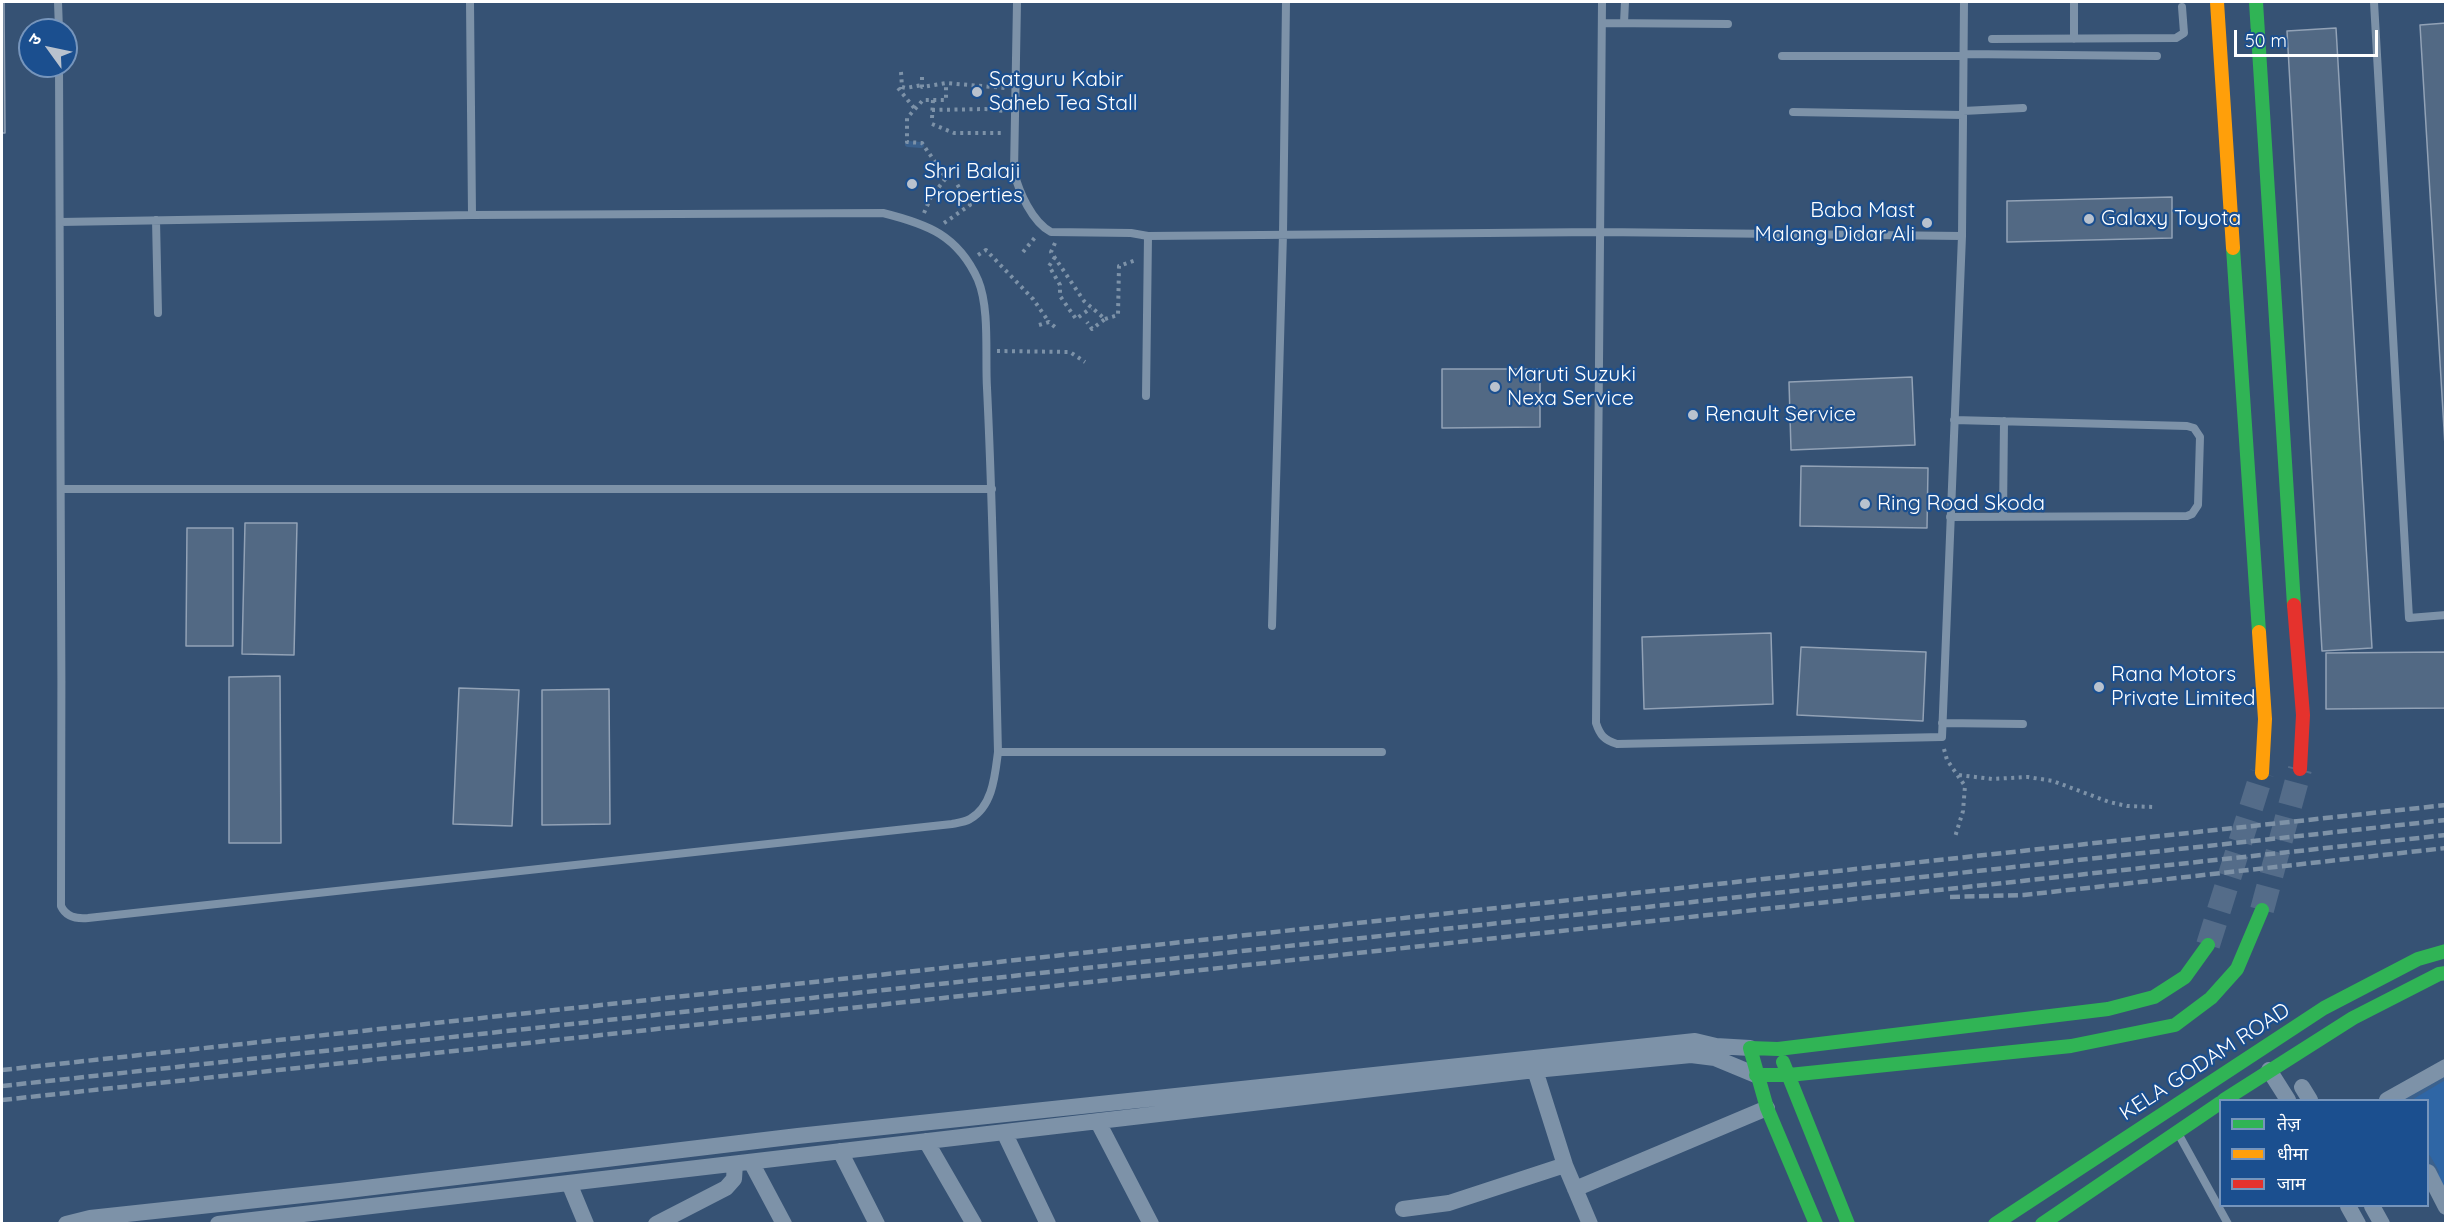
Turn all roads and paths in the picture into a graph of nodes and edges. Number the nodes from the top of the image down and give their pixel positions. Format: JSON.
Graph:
{"nodes":[{"id":1,"x":58,"y":2,"type":"edge"},
{"id":2,"x":470,"y":2,"type":"edge"},
{"id":3,"x":1017,"y":2,"type":"edge"},
{"id":4,"x":1286,"y":2,"type":"edge"},
{"id":5,"x":1602,"y":2,"type":"edge"},
{"id":6,"x":1625,"y":2,"type":"edge"},
{"id":7,"x":1964,"y":2,"type":"edge"},
{"id":8,"x":2074,"y":2,"type":"edge"},
{"id":9,"x":2217,"y":2,"type":"edge"},
{"id":10,"x":2256,"y":2,"type":"edge"},
{"id":11,"x":2374,"y":2,"type":"edge"},
{"id":12,"x":2182,"y":7,"type":"dead end"},
{"id":13,"x":59,"y":18,"type":"edge"},
{"id":14,"x":1602,"y":23,"type":"junction"},
{"id":15,"x":1624,"y":23,"type":"junction"},
{"id":16,"x":1728,"y":24,"type":"dead end"},
{"id":17,"x":1992,"y":39,"type":"dead end"},
{"id":18,"x":2074,"y":39,"type":"junction"},
{"id":19,"x":1964,"y":55,"type":"junction"},
{"id":20,"x":1782,"y":56,"type":"dead end"},
{"id":21,"x":2157,"y":56,"type":"dead end"},
{"id":22,"x":901,"y":72,"type":"dead end"},
{"id":23,"x":922,"y":76,"type":"dead end"},
{"id":24,"x":59,"y":78,"type":"edge"},
{"id":25,"x":946,"y":83,"type":"junction"},
{"id":26,"x":922,"y":85,"type":"junction"},
{"id":27,"x":898,"y":88,"type":"dead end"},
{"id":28,"x":1015,"y":89,"type":"junction"},
{"id":29,"x":933,"y":100,"type":"junction"},
{"id":30,"x":2023,"y":108,"type":"dead end"},
{"id":31,"x":915,"y":109,"type":"junction"},
{"id":32,"x":932,"y":110,"type":"junction"},
{"id":33,"x":1014,"y":112,"type":"junction"},
{"id":34,"x":1794,"y":112,"type":"dead end"},
{"id":35,"x":1963,"y":113,"type":"junction"},
{"id":36,"x":932,"y":118,"type":"dead end"},
{"id":37,"x":932,"y":124,"type":"dead end"},
{"id":38,"x":1014,"y":134,"type":"junction"},
{"id":39,"x":956,"y":181,"type":"dead end"},
{"id":40,"x":472,"y":215,"type":"junction"},
{"id":41,"x":156,"y":220,"type":"junction"},
{"id":42,"x":60,"y":222,"type":"junction"},
{"id":43,"x":919,"y":222,"type":"junction"},
{"id":44,"x":1043,"y":228,"type":"junction"},
{"id":45,"x":934,"y":230,"type":"junction"},
{"id":46,"x":1600,"y":232,"type":"junction"},
{"id":47,"x":1059,"y":233,"type":"junction"},
{"id":48,"x":1284,"y":234,"type":"junction"},
{"id":49,"x":1148,"y":236,"type":"junction"},
{"id":50,"x":1962,"y":236,"type":"junction"},
{"id":51,"x":1023,"y":252,"type":"dead end"},
{"id":52,"x":1148,"y":255,"type":"junction"},
{"id":53,"x":1055,"y":257,"type":"junction"},
{"id":54,"x":967,"y":261,"type":"junction"},
{"id":55,"x":1091,"y":308,"type":"junction"},
{"id":56,"x":158,"y":313,"type":"dead end"},
{"id":57,"x":1105,"y":319,"type":"junction"},
{"id":58,"x":1049,"y":322,"type":"junction"},
{"id":59,"x":1087,"y":322,"type":"dead end"},
{"id":60,"x":1039,"y":325,"type":"dead end"},
{"id":61,"x":1055,"y":327,"type":"dead end"},
{"id":62,"x":985,"y":351,"type":"junction"},
{"id":63,"x":1085,"y":362,"type":"dead end"},
{"id":64,"x":1146,"y":396,"type":"dead end"},
{"id":65,"x":1954,"y":420,"type":"junction"},
{"id":66,"x":2004,"y":421,"type":"junction"},
{"id":67,"x":63,"y":489,"type":"junction"},
{"id":68,"x":992,"y":489,"type":"junction"},
{"id":69,"x":1950,"y":517,"type":"junction"},
{"id":70,"x":2003,"y":517,"type":"junction"},
{"id":71,"x":2445,"y":615,"type":"edge"},
{"id":72,"x":1272,"y":626,"type":"dead end"},
{"id":73,"x":1942,"y":723,"type":"junction"},
{"id":74,"x":2023,"y":724,"type":"dead end"},
{"id":75,"x":1942,"y":737,"type":"junction"},
{"id":76,"x":998,"y":752,"type":"junction"},
{"id":77,"x":1382,"y":752,"type":"dead end"},
{"id":78,"x":2300,"y":769,"type":"tunnel mouth"},
{"id":79,"x":2262,"y":774,"type":"tunnel mouth"},
{"id":80,"x":1959,"y":775,"type":"junction"},
{"id":81,"x":2154,"y":807,"type":"dead end"},
{"id":82,"x":1955,"y":837,"type":"dead end"},
{"id":83,"x":2262,"y":910,"type":"tunnel mouth"},
{"id":84,"x":2208,"y":945,"type":"tunnel mouth"},
{"id":85,"x":2445,"y":951,"type":"edge"},
{"id":86,"x":2445,"y":973,"type":"edge"},
{"id":87,"x":1750,"y":1048,"type":"junction"},
{"id":88,"x":1778,"y":1049,"type":"junction"},
{"id":89,"x":2445,"y":1067,"type":"edge"},
{"id":90,"x":1535,"y":1070,"type":"junction"},
{"id":91,"x":2269,"y":1070,"type":"junction"},
{"id":92,"x":1756,"y":1075,"type":"junction"},
{"id":93,"x":1789,"y":1075,"type":"junction"},
{"id":94,"x":2226,"y":1099,"type":"edge"},
{"id":95,"x":2287,"y":1099,"type":"edge"},
{"id":96,"x":2390,"y":1099,"type":"edge"},
{"id":97,"x":2219,"y":1104,"type":"edge"},
{"id":98,"x":1767,"y":1108,"type":"junction"},
{"id":99,"x":1098,"y":1122,"type":"junction"},
{"id":100,"x":1004,"y":1132,"type":"junction"},
{"id":101,"x":2178,"y":1132,"type":"junction"},
{"id":102,"x":926,"y":1141,"type":"junction"},
{"id":103,"x":840,"y":1151,"type":"junction"},
{"id":104,"x":743,"y":1163,"type":"junction"},
{"id":105,"x":1565,"y":1165,"type":"junction"},
{"id":106,"x":2429,"y":1176,"type":"edge"},
{"id":107,"x":569,"y":1183,"type":"junction"},
{"id":108,"x":1575,"y":1189,"type":"junction"},
{"id":109,"x":2350,"y":1207,"type":"edge"},
{"id":110,"x":2373,"y":1207,"type":"edge"},
{"id":111,"x":2445,"y":1207,"type":"edge"},
{"id":112,"x":1403,"y":1209,"type":"dead end"},
{"id":113,"x":334,"y":1217,"type":"edge"},
{"id":114,"x":263,"y":1221,"type":"edge"},
{"id":115,"x":66,"y":1224,"type":"edge"},
{"id":116,"x":218,"y":1224,"type":"edge"},
{"id":117,"x":586,"y":1224,"type":"edge"},
{"id":118,"x":656,"y":1224,"type":"edge"},
{"id":119,"x":784,"y":1224,"type":"edge"},
{"id":120,"x":877,"y":1224,"type":"edge"},
{"id":121,"x":974,"y":1224,"type":"edge"},
{"id":122,"x":1048,"y":1224,"type":"edge"},
{"id":123,"x":1151,"y":1224,"type":"edge"},
{"id":124,"x":1590,"y":1224,"type":"edge"},
{"id":125,"x":1816,"y":1224,"type":"edge"},
{"id":126,"x":1848,"y":1224,"type":"edge"},
{"id":127,"x":1995,"y":1224,"type":"edge"},
{"id":128,"x":2042,"y":1224,"type":"edge"},
{"id":129,"x":2228,"y":1224,"type":"edge"},
{"id":130,"x":2358,"y":1224,"type":"edge"},
{"id":131,"x":2382,"y":1224,"type":"edge"}],
"edges":[{"from":1,"to":13,"type":"lane"},
{"from":2,"to":40,"type":"lane"},
{"from":3,"to":28,"type":"lane"},
{"from":4,"to":48,"type":"lane"},
{"from":5,"to":14,"type":"lane"},
{"from":6,"to":15,"type":"lane"},
{"from":7,"to":19,"type":"lane"},
{"from":8,"to":18,"type":"lane"},
{"from":9,"to":79,"type":"street"},
{"from":10,"to":78,"type":"street"},
{"from":11,"to":71,"type":"lane"},
{"from":12,"to":18,"type":"lane"},
{"from":14,"to":15,"type":"lane"},
{"from":14,"to":46,"type":"lane"},
{"from":15,"to":16,"type":"lane"},
{"from":17,"to":18,"type":"lane"},
{"from":19,"to":20,"type":"lane"},
{"from":19,"to":21,"type":"lane"},
{"from":19,"to":35,"type":"lane"},
{"from":22,"to":26,"type":"path"},
{"from":23,"to":26,"type":"path"},
{"from":24,"to":42,"type":"lane"},
{"from":25,"to":26,"type":"path"},
{"from":25,"to":28,"type":"path"},
{"from":25,"to":29,"type":"path"},
{"from":27,"to":31,"type":"path"},
{"from":28,"to":33,"type":"lane"},
{"from":29,"to":31,"type":"path"},
{"from":29,"to":32,"type":"path"},
{"from":30,"to":35,"type":"lane"},
{"from":31,"to":43,"type":"path"},
{"from":32,"to":33,"type":"path"},
{"from":32,"to":36,"type":"path"},
{"from":33,"to":38,"type":"lane"},
{"from":34,"to":35,"type":"lane"},
{"from":35,"to":50,"type":"lane"},
{"from":37,"to":38,"type":"path"},
{"from":38,"to":44,"type":"lane"},
{"from":39,"to":45,"type":"path"},
{"from":40,"to":41,"type":"lane"},
{"from":40,"to":43,"type":"lane"},
{"from":41,"to":42,"type":"lane"},
{"from":41,"to":56,"type":"lane"},
{"from":42,"to":67,"type":"lane"},
{"from":43,"to":45,"type":"lane"},
{"from":44,"to":47,"type":"lane"},
{"from":44,"to":51,"type":"path"},
{"from":45,"to":54,"type":"lane"},
{"from":46,"to":48,"type":"lane"},
{"from":46,"to":50,"type":"lane"},
{"from":46,"to":75,"type":"lane"},
{"from":47,"to":49,"type":"lane"},
{"from":47,"to":53,"type":"path"},
{"from":48,"to":49,"type":"lane"},
{"from":48,"to":72,"type":"lane"},
{"from":49,"to":52,"type":"lane"},
{"from":50,"to":65,"type":"lane"},
{"from":52,"to":57,"type":"path"},
{"from":52,"to":64,"type":"lane"},
{"from":53,"to":55,"type":"path"},
{"from":53,"to":55,"type":"path"},
{"from":54,"to":58,"type":"path"},
{"from":54,"to":62,"type":"lane"},
{"from":55,"to":57,"type":"path"},
{"from":57,"to":59,"type":"path"},
{"from":58,"to":60,"type":"path"},
{"from":58,"to":61,"type":"path"},
{"from":62,"to":63,"type":"path"},
{"from":62,"to":68,"type":"lane"},
{"from":65,"to":66,"type":"lane"},
{"from":65,"to":69,"type":"lane"},
{"from":66,"to":70,"type":"lane"},
{"from":66,"to":70,"type":"lane"},
{"from":67,"to":68,"type":"lane"},
{"from":67,"to":76,"type":"lane"},
{"from":68,"to":76,"type":"lane"},
{"from":69,"to":70,"type":"lane"},
{"from":69,"to":73,"type":"lane"},
{"from":73,"to":74,"type":"lane"},
{"from":73,"to":75,"type":"lane"},
{"from":75,"to":80,"type":"path"},
{"from":76,"to":77,"type":"lane"},
{"from":80,"to":81,"type":"path"},
{"from":80,"to":82,"type":"path"},
{"from":83,"to":93,"type":"street"},
{"from":84,"to":88,"type":"street"},
{"from":85,"to":127,"type":"street","name":"KELA GODAM ROAD"},
{"from":86,"to":91,"type":"street","name":"KELA GODAM ROAD"},
{"from":87,"to":88,"type":"street"},
{"from":87,"to":92,"type":"street"},
{"from":87,"to":115,"type":"street"},
{"from":88,"to":93,"type":"street"},
{"from":89,"to":96,"type":"street"},
{"from":90,"to":92,"type":"street"},
{"from":90,"to":99,"type":"street"},
{"from":90,"to":105,"type":"street"},
{"from":91,"to":94,"type":"street","name":"KELA GODAM ROAD"},
{"from":91,"to":95,"type":"street"},
{"from":92,"to":93,"type":"street"},
{"from":92,"to":98,"type":"street"},
{"from":93,"to":126,"type":"street"},
{"from":97,"to":101,"type":"street","name":"KELA GODAM ROAD"},
{"from":98,"to":108,"type":"street"},
{"from":98,"to":125,"type":"street"},
{"from":99,"to":100,"type":"street"},
{"from":99,"to":123,"type":"street"},
{"from":100,"to":102,"type":"street"},
{"from":100,"to":122,"type":"street"},
{"from":101,"to":128,"type":"street","name":"KELA GODAM ROAD"},
{"from":101,"to":129,"type":"lane"},
{"from":102,"to":103,"type":"street"},
{"from":102,"to":121,"type":"street"},
{"from":103,"to":104,"type":"street"},
{"from":103,"to":120,"type":"street"},
{"from":104,"to":107,"type":"street"},
{"from":104,"to":118,"type":"street"},
{"from":104,"to":119,"type":"street"},
{"from":105,"to":108,"type":"street"},
{"from":105,"to":112,"type":"street"},
{"from":106,"to":111,"type":"street"},
{"from":107,"to":113,"type":"street"},
{"from":107,"to":117,"type":"street"},
{"from":108,"to":124,"type":"street"},
{"from":109,"to":130,"type":"street"},
{"from":110,"to":131,"type":"street"},
{"from":113,"to":114,"type":"street"},
{"from":114,"to":116,"type":"street"}]}
